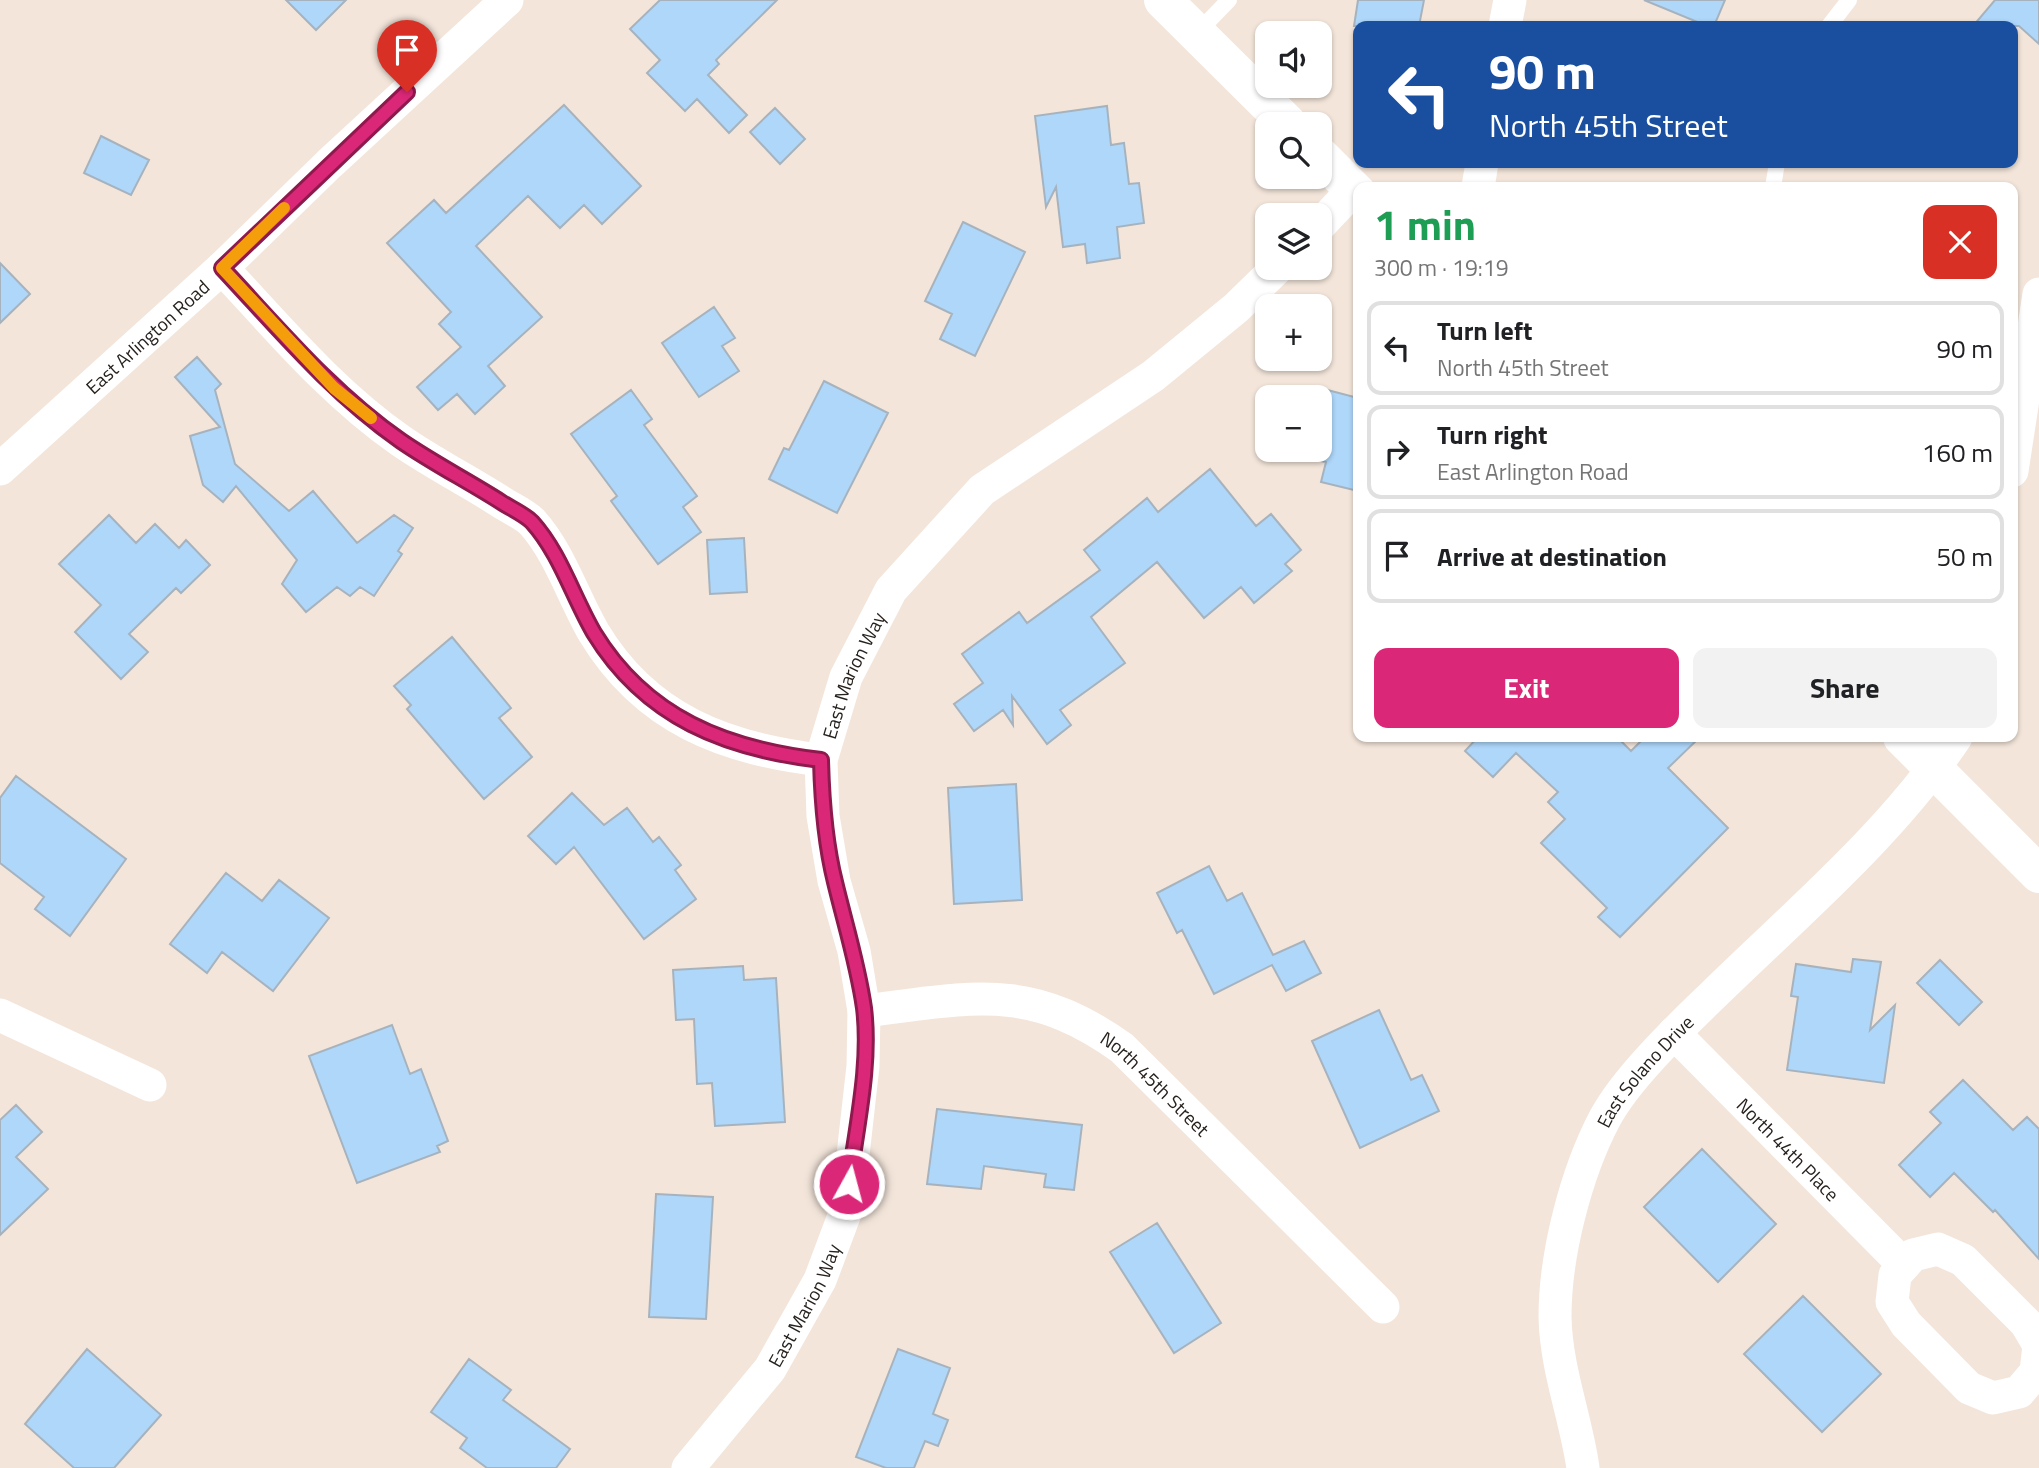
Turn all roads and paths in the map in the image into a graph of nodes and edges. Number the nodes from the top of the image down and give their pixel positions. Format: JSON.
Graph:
{"nodes":[{"id":1,"x":507,"y":0,"type":"edge"},
{"id":2,"x":1163,"y":0,"type":"edge"},
{"id":3,"x":1229,"y":0,"type":"edge"},
{"id":4,"x":1510,"y":0,"type":"edge"},
{"id":5,"x":1849,"y":0,"type":"edge"},
{"id":6,"x":1506,"y":21,"type":"edge"},
{"id":7,"x":1833,"y":21,"type":"edge"},
{"id":8,"x":1197,"y":33,"type":"junction"},
{"id":9,"x":1276,"y":112,"type":"edge"},
{"id":10,"x":1332,"y":168,"type":"edge"},
{"id":11,"x":1353,"y":189,"type":"edge"},
{"id":12,"x":1353,"y":195,"type":"edge"},
{"id":13,"x":1332,"y":214,"type":"edge"},
{"id":14,"x":222,"y":268,"type":"junction"},
{"id":15,"x":1265,"y":280,"type":"edge"},
{"id":16,"x":2039,"y":295,"type":"edge"},
{"id":17,"x":2018,"y":432,"type":"edge"},
{"id":18,"x":0,"y":469,"type":"edge"},
{"id":19,"x":1907,"y":742,"type":"edge"},
{"id":20,"x":1953,"y":742,"type":"edge"},
{"id":21,"x":821,"y":760,"type":"junction"},
{"id":22,"x":1934,"y":769,"type":"junction"},
{"id":23,"x":2039,"y":874,"type":"edge"},
{"id":24,"x":864,"y":1011,"type":"junction"},
{"id":25,"x":0,"y":1015,"type":"edge"},
{"id":26,"x":1674,"y":1033,"type":"junction"},
{"id":27,"x":150,"y":1085,"type":"dead end"},
{"id":28,"x":1904,"y":1265,"type":"junction"},
{"id":29,"x":1383,"y":1307,"type":"dead end"},
{"id":30,"x":688,"y":1468,"type":"edge"},
{"id":31,"x":1583,"y":1468,"type":"edge"}],
"edges":[{"from":1,"to":14,"type":"street","name":"East Arlington Road"},
{"from":2,"to":8,"type":"main road"},
{"from":3,"to":8,"type":"lane"},
{"from":4,"to":6,"type":"street"},
{"from":5,"to":7,"type":"lane"},
{"from":8,"to":9,"type":"main road"},
{"from":10,"to":11,"type":"main road"},
{"from":12,"to":13,"type":"street"},
{"from":14,"to":18,"type":"street","name":"East Arlington Road"},
{"from":14,"to":21,"type":"street"},
{"from":15,"to":21,"type":"street","name":"East Marion Way"},
{"from":16,"to":17,"type":"street"},
{"from":19,"to":22,"type":"main road"},
{"from":20,"to":22,"type":"street","name":"East Solano Drive"},
{"from":21,"to":24,"type":"street","name":"East Marion Way"},
{"from":22,"to":23,"type":"main road"},
{"from":22,"to":26,"type":"street","name":"East Solano Drive"},
{"from":24,"to":29,"type":"street","name":"North 45th Street"},
{"from":24,"to":30,"type":"street","name":"East Marion Way"},
{"from":25,"to":27,"type":"street"},
{"from":26,"to":28,"type":"street","name":"North 44th Place"},
{"from":26,"to":31,"type":"street","name":"East Solano Drive"},
{"from":28,"to":28,"type":"street"}]}
